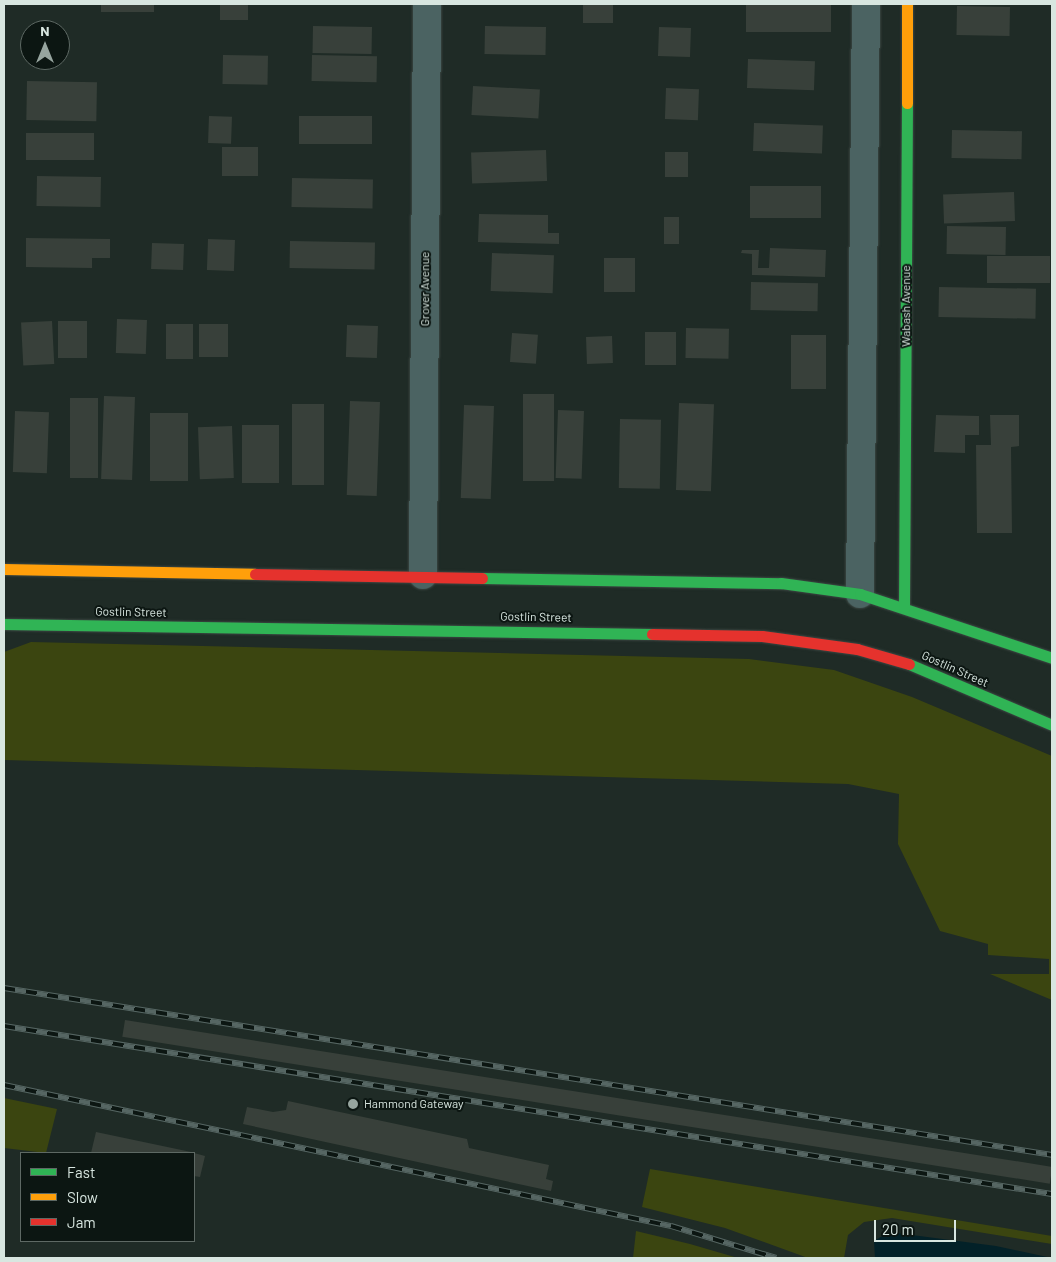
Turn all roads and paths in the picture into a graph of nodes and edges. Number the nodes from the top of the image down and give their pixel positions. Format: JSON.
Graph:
{"nodes":[{"id":1,"x":427,"y":4,"type":"edge"},
{"id":2,"x":866,"y":4,"type":"edge"},
{"id":3,"x":907,"y":4,"type":"edge"},
{"id":4,"x":4,"y":570,"type":"edge"},
{"id":5,"x":423,"y":575,"type":"junction"},
{"id":6,"x":860,"y":594,"type":"junction"},
{"id":7,"x":904,"y":608,"type":"junction"},
{"id":8,"x":4,"y":624,"type":"edge"},
{"id":9,"x":1052,"y":658,"type":"edge"},
{"id":10,"x":1052,"y":725,"type":"edge"}],
"edges":[{"from":1,"to":5,"type":"street","name":"Grover Avenue"},
{"from":2,"to":6,"type":"street"},
{"from":3,"to":7,"type":"main road","name":"Wabash Avenue"},
{"from":4,"to":5,"type":"main road"},
{"from":5,"to":6,"type":"main road"},
{"from":6,"to":7,"type":"main road"},
{"from":7,"to":9,"type":"main road"},
{"from":8,"to":10,"type":"main road","name":"Gostlin Street"}]}
